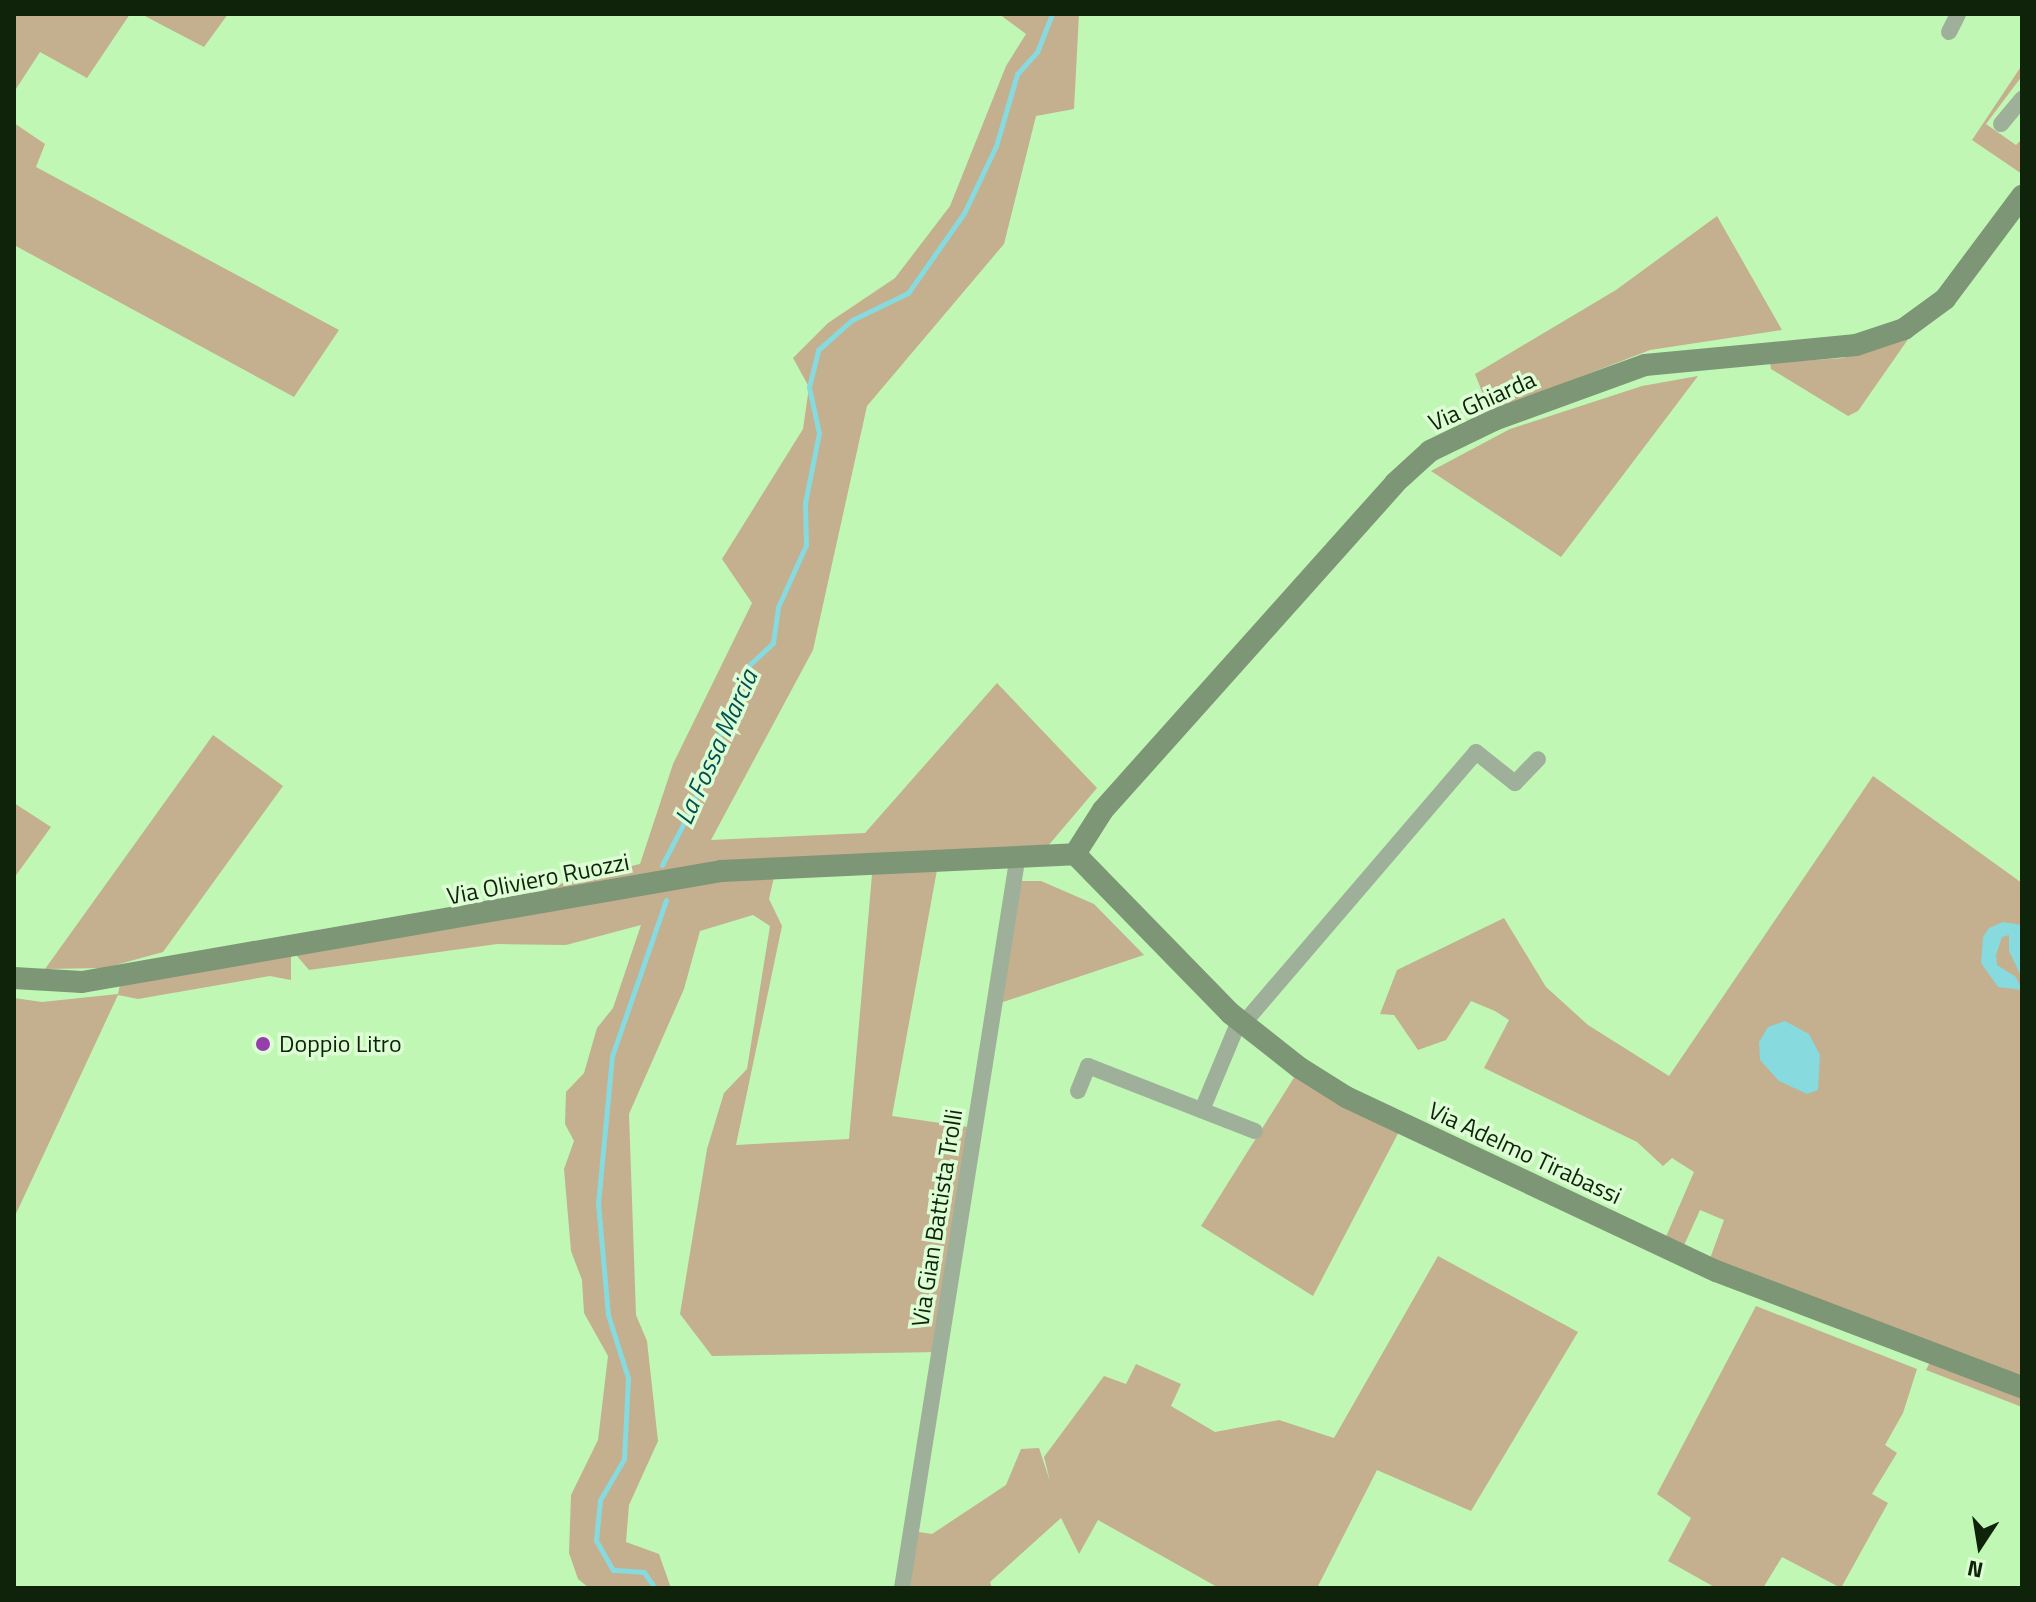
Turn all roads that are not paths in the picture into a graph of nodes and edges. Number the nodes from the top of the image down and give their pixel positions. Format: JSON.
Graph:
{"nodes":[{"id":1,"x":1958,"y":14,"type":"edge"},
{"id":2,"x":1949,"y":32,"type":"dead end"},
{"id":3,"x":2022,"y":99,"type":"edge"},
{"id":4,"x":2001,"y":124,"type":"dead end"},
{"id":5,"x":2022,"y":196,"type":"edge"},
{"id":6,"x":1538,"y":759,"type":"dead end"},
{"id":7,"x":1075,"y":854,"type":"junction"},
{"id":8,"x":1018,"y":855,"type":"junction"},
{"id":9,"x":14,"y":978,"type":"edge"},
{"id":10,"x":1241,"y":1022,"type":"junction"},
{"id":11,"x":1078,"y":1091,"type":"dead end"},
{"id":12,"x":1202,"y":1110,"type":"junction"},
{"id":13,"x":1255,"y":1131,"type":"dead end"},
{"id":14,"x":2022,"y":1387,"type":"edge"},
{"id":15,"x":902,"y":1588,"type":"edge"}],
"edges":[{"from":1,"to":2,"type":"street"},
{"from":3,"to":4,"type":"street"},
{"from":5,"to":7,"type":"street","name":"Via Ghiarda"},
{"from":6,"to":10,"type":"street"},
{"from":7,"to":8,"type":"street","name":"Via Oliviero Ruozzi"},
{"from":7,"to":10,"type":"street","name":"Via Adelmo Tirabassi"},
{"from":8,"to":9,"type":"street","name":"Via Oliviero Ruozzi"},
{"from":8,"to":15,"type":"street","name":"Via Gian Battista Trolli"},
{"from":10,"to":12,"type":"street"},
{"from":10,"to":14,"type":"street","name":"Via Adelmo Tirabassi"},
{"from":11,"to":12,"type":"street"},
{"from":12,"to":13,"type":"street"}]}
